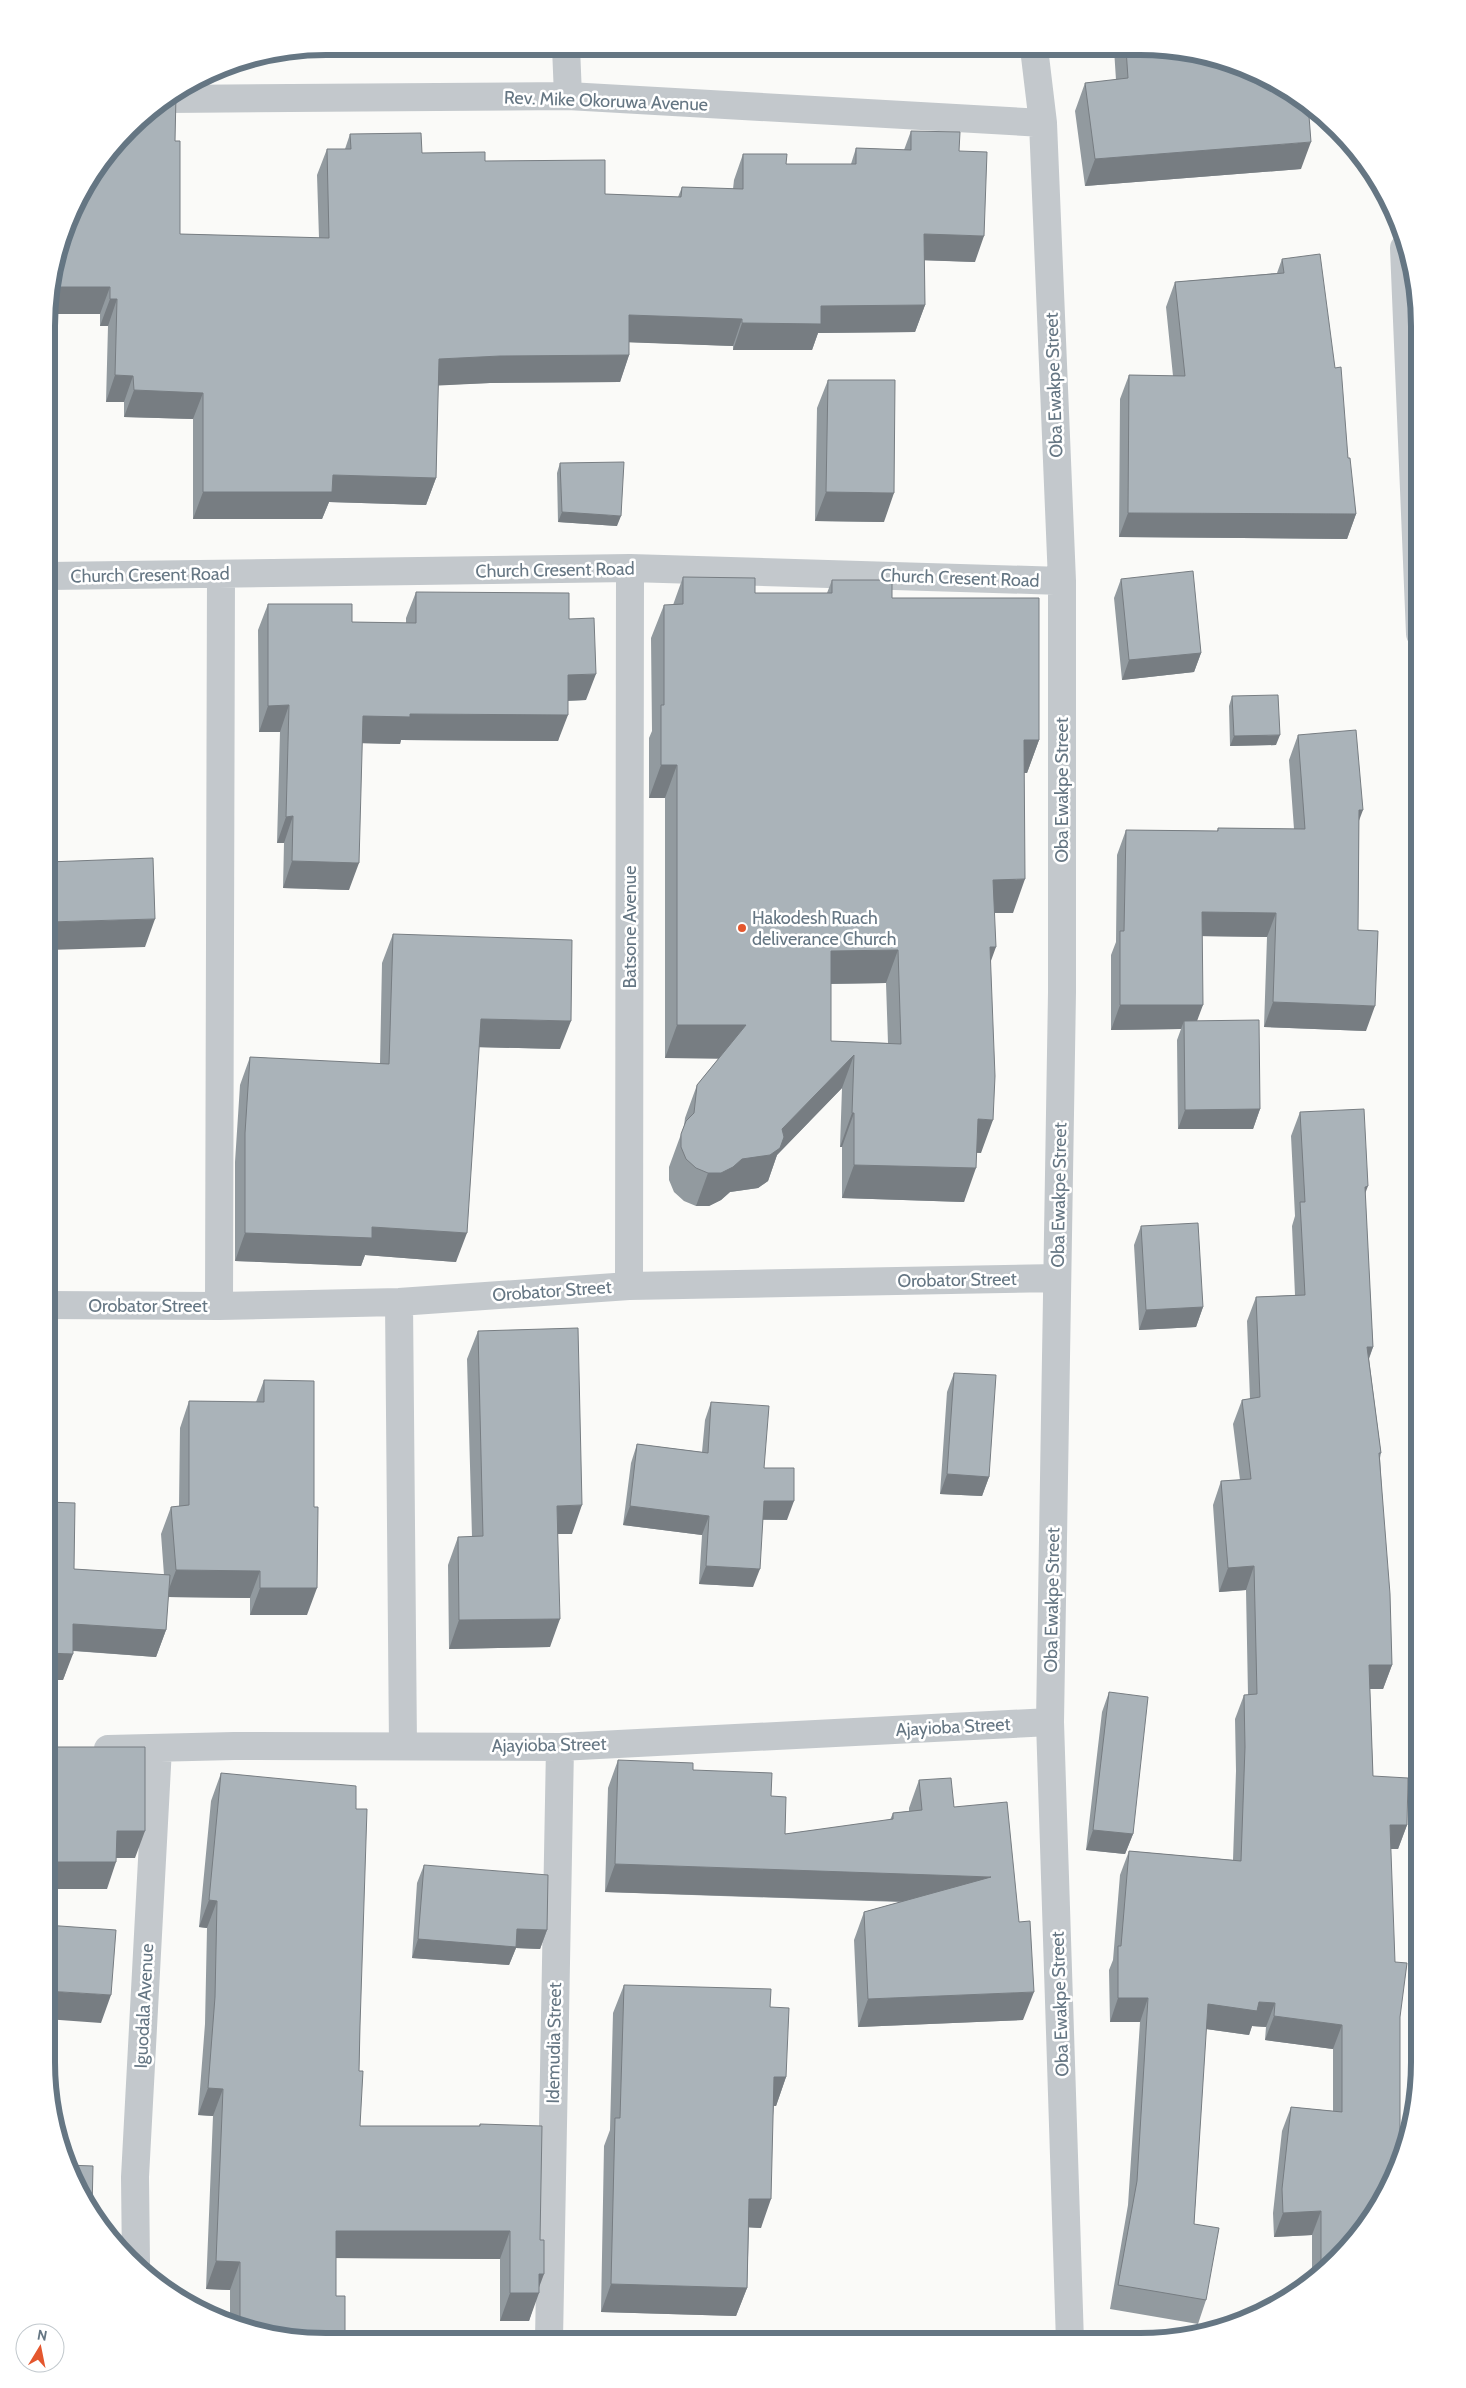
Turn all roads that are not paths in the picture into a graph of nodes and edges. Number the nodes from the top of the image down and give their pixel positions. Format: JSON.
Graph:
{"nodes":[{"id":1,"x":566,"y":55,"type":"edge"},
{"id":2,"x":1035,"y":55,"type":"edge"},
{"id":3,"x":568,"y":96,"type":"junction"},
{"id":4,"x":179,"y":99,"type":"edge"},
{"id":5,"x":1043,"y":123,"type":"junction"},
{"id":6,"x":1405,"y":268,"type":"edge"},
{"id":7,"x":1411,"y":417,"type":"edge"},
{"id":8,"x":630,"y":568,"type":"junction"},
{"id":9,"x":221,"y":574,"type":"junction"},
{"id":10,"x":55,"y":576,"type":"edge"},
{"id":11,"x":1062,"y":581,"type":"junction"},
{"id":12,"x":1057,"y":1278,"type":"junction"},
{"id":13,"x":629,"y":1286,"type":"junction"},
{"id":14,"x":398,"y":1302,"type":"junction"},
{"id":15,"x":55,"y":1306,"type":"edge"},
{"id":16,"x":218,"y":1306,"type":"junction"},
{"id":17,"x":1050,"y":1722,"type":"junction"},
{"id":18,"x":403,"y":1746,"type":"junction"},
{"id":19,"x":560,"y":1747,"type":"junction"},
{"id":20,"x":158,"y":1748,"type":"junction"},
{"id":21,"x":84,"y":1749,"type":"edge"},
{"id":22,"x":136,"y":2256,"type":"edge"},
{"id":23,"x":549,"y":2333,"type":"edge"},
{"id":24,"x":1070,"y":2333,"type":"edge"}],
"edges":[{"from":1,"to":3,"type":"street"},
{"from":2,"to":5,"type":"street","name":"Oba Ewakpe Street"},
{"from":3,"to":4,"type":"street","name":"Rev. Mike Okoruwa Avenue"},
{"from":3,"to":5,"type":"street","name":"Rev. Mike Okoruwa Avenue"},
{"from":5,"to":11,"type":"street","name":"Oba Ewakpe Street"},
{"from":6,"to":7,"type":"street"},
{"from":8,"to":9,"type":"street","name":"Church Cresent Road"},
{"from":8,"to":11,"type":"street","name":"Church Cresent Road"},
{"from":8,"to":13,"type":"street","name":"Batsone Avenue"},
{"from":9,"to":10,"type":"street","name":"Church Cresent Road"},
{"from":9,"to":16,"type":"street"},
{"from":11,"to":12,"type":"street","name":"Oba Ewakpe Street"},
{"from":12,"to":13,"type":"street","name":"Orobator Street"},
{"from":12,"to":17,"type":"street","name":"Oba Ewakpe Street"},
{"from":13,"to":14,"type":"street","name":"Orobator Street"},
{"from":14,"to":16,"type":"street","name":"Orobator Street"},
{"from":14,"to":18,"type":"street"},
{"from":15,"to":16,"type":"street","name":"Orobator Street"},
{"from":17,"to":19,"type":"street","name":"Ajayioba Street"},
{"from":17,"to":24,"type":"street","name":"Oba Ewakpe Street"},
{"from":18,"to":19,"type":"street","name":"Ajayioba Street"},
{"from":18,"to":20,"type":"street","name":"Ajayioba Street"},
{"from":19,"to":23,"type":"street","name":"Idemudia Street"},
{"from":20,"to":21,"type":"street","name":"Ajayioba Street"},
{"from":20,"to":22,"type":"street","name":"Iguodala Avenue"}]}
